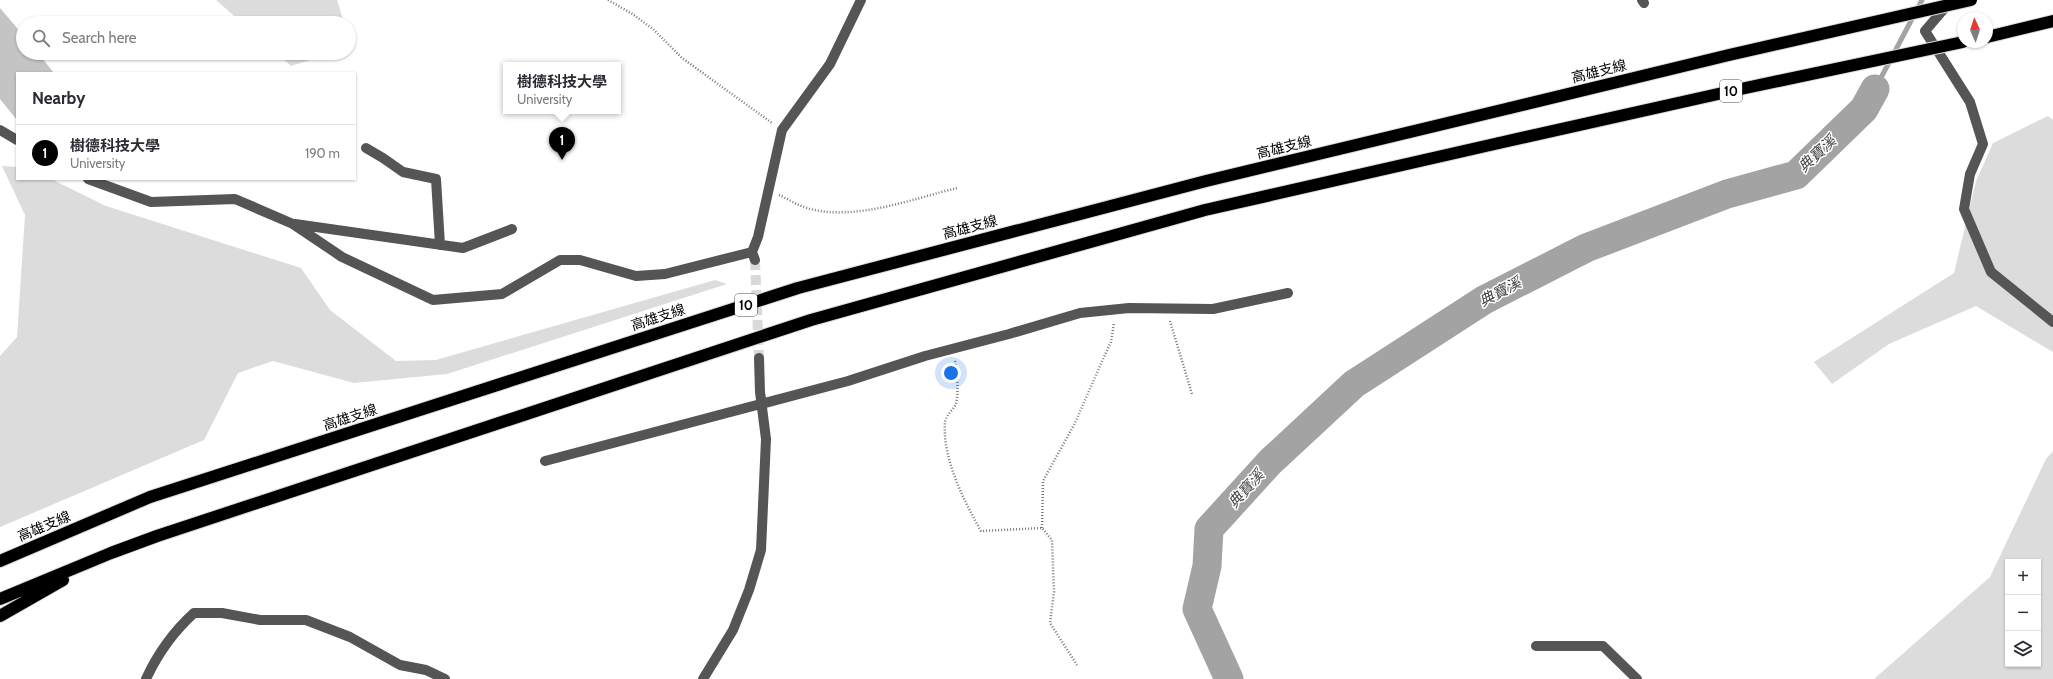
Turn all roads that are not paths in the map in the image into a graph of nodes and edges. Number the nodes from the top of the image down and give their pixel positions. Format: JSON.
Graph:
{"nodes":[{"id":1,"x":861,"y":0,"type":"edge"},
{"id":2,"x":1952,"y":0,"type":"edge"},
{"id":3,"x":1971,"y":0,"type":"edge"},
{"id":4,"x":2053,"y":21,"type":"edge"},
{"id":5,"x":1993,"y":35,"type":"edge"},
{"id":6,"x":1957,"y":43,"type":"edge"},
{"id":7,"x":0,"y":130,"type":"edge"},
{"id":8,"x":16,"y":139,"type":"edge"},
{"id":9,"x":366,"y":148,"type":"dead end"},
{"id":10,"x":91,"y":180,"type":"edge"},
{"id":11,"x":293,"y":224,"type":"junction"},
{"id":12,"x":512,"y":229,"type":"dead end"},
{"id":13,"x":440,"y":244,"type":"junction"},
{"id":14,"x":1288,"y":293,"type":"dead end"},
{"id":15,"x":2053,"y":322,"type":"edge"},
{"id":16,"x":759,"y":358,"type":"tunnel mouth"},
{"id":17,"x":761,"y":403,"type":"junction"},
{"id":18,"x":545,"y":462,"type":"dead end"},
{"id":19,"x":111,"y":553,"type":"junction"},
{"id":20,"x":0,"y":561,"type":"edge"},
{"id":21,"x":0,"y":599,"type":"edge"},
{"id":22,"x":0,"y":616,"type":"edge"},
{"id":23,"x":1536,"y":646,"type":"dead end"},
{"id":24,"x":146,"y":679,"type":"edge"},
{"id":25,"x":445,"y":679,"type":"edge"},
{"id":26,"x":703,"y":679,"type":"edge"},
{"id":27,"x":1637,"y":679,"type":"edge"}],
"edges":[{"from":1,"to":11,"type":"street"},
{"from":2,"to":15,"type":"street"},
{"from":3,"to":20,"type":"highway","name":"高雄支線","number":"10","bridge":true},
{"from":4,"to":5,"type":"highway"},
{"from":6,"to":19,"type":"highway","number":"10","bridge":true},
{"from":7,"to":8,"type":"street"},
{"from":9,"to":13,"type":"street"},
{"from":10,"to":11,"type":"street"},
{"from":11,"to":13,"type":"street"},
{"from":12,"to":13,"type":"street"},
{"from":14,"to":17,"type":"street"},
{"from":16,"to":17,"type":"street"},
{"from":17,"to":18,"type":"street"},
{"from":17,"to":26,"type":"street"},
{"from":19,"to":21,"type":"highway","number":"10"},
{"from":19,"to":22,"type":"highway"},
{"from":23,"to":27,"type":"street"},
{"from":24,"to":25,"type":"street"}]}
